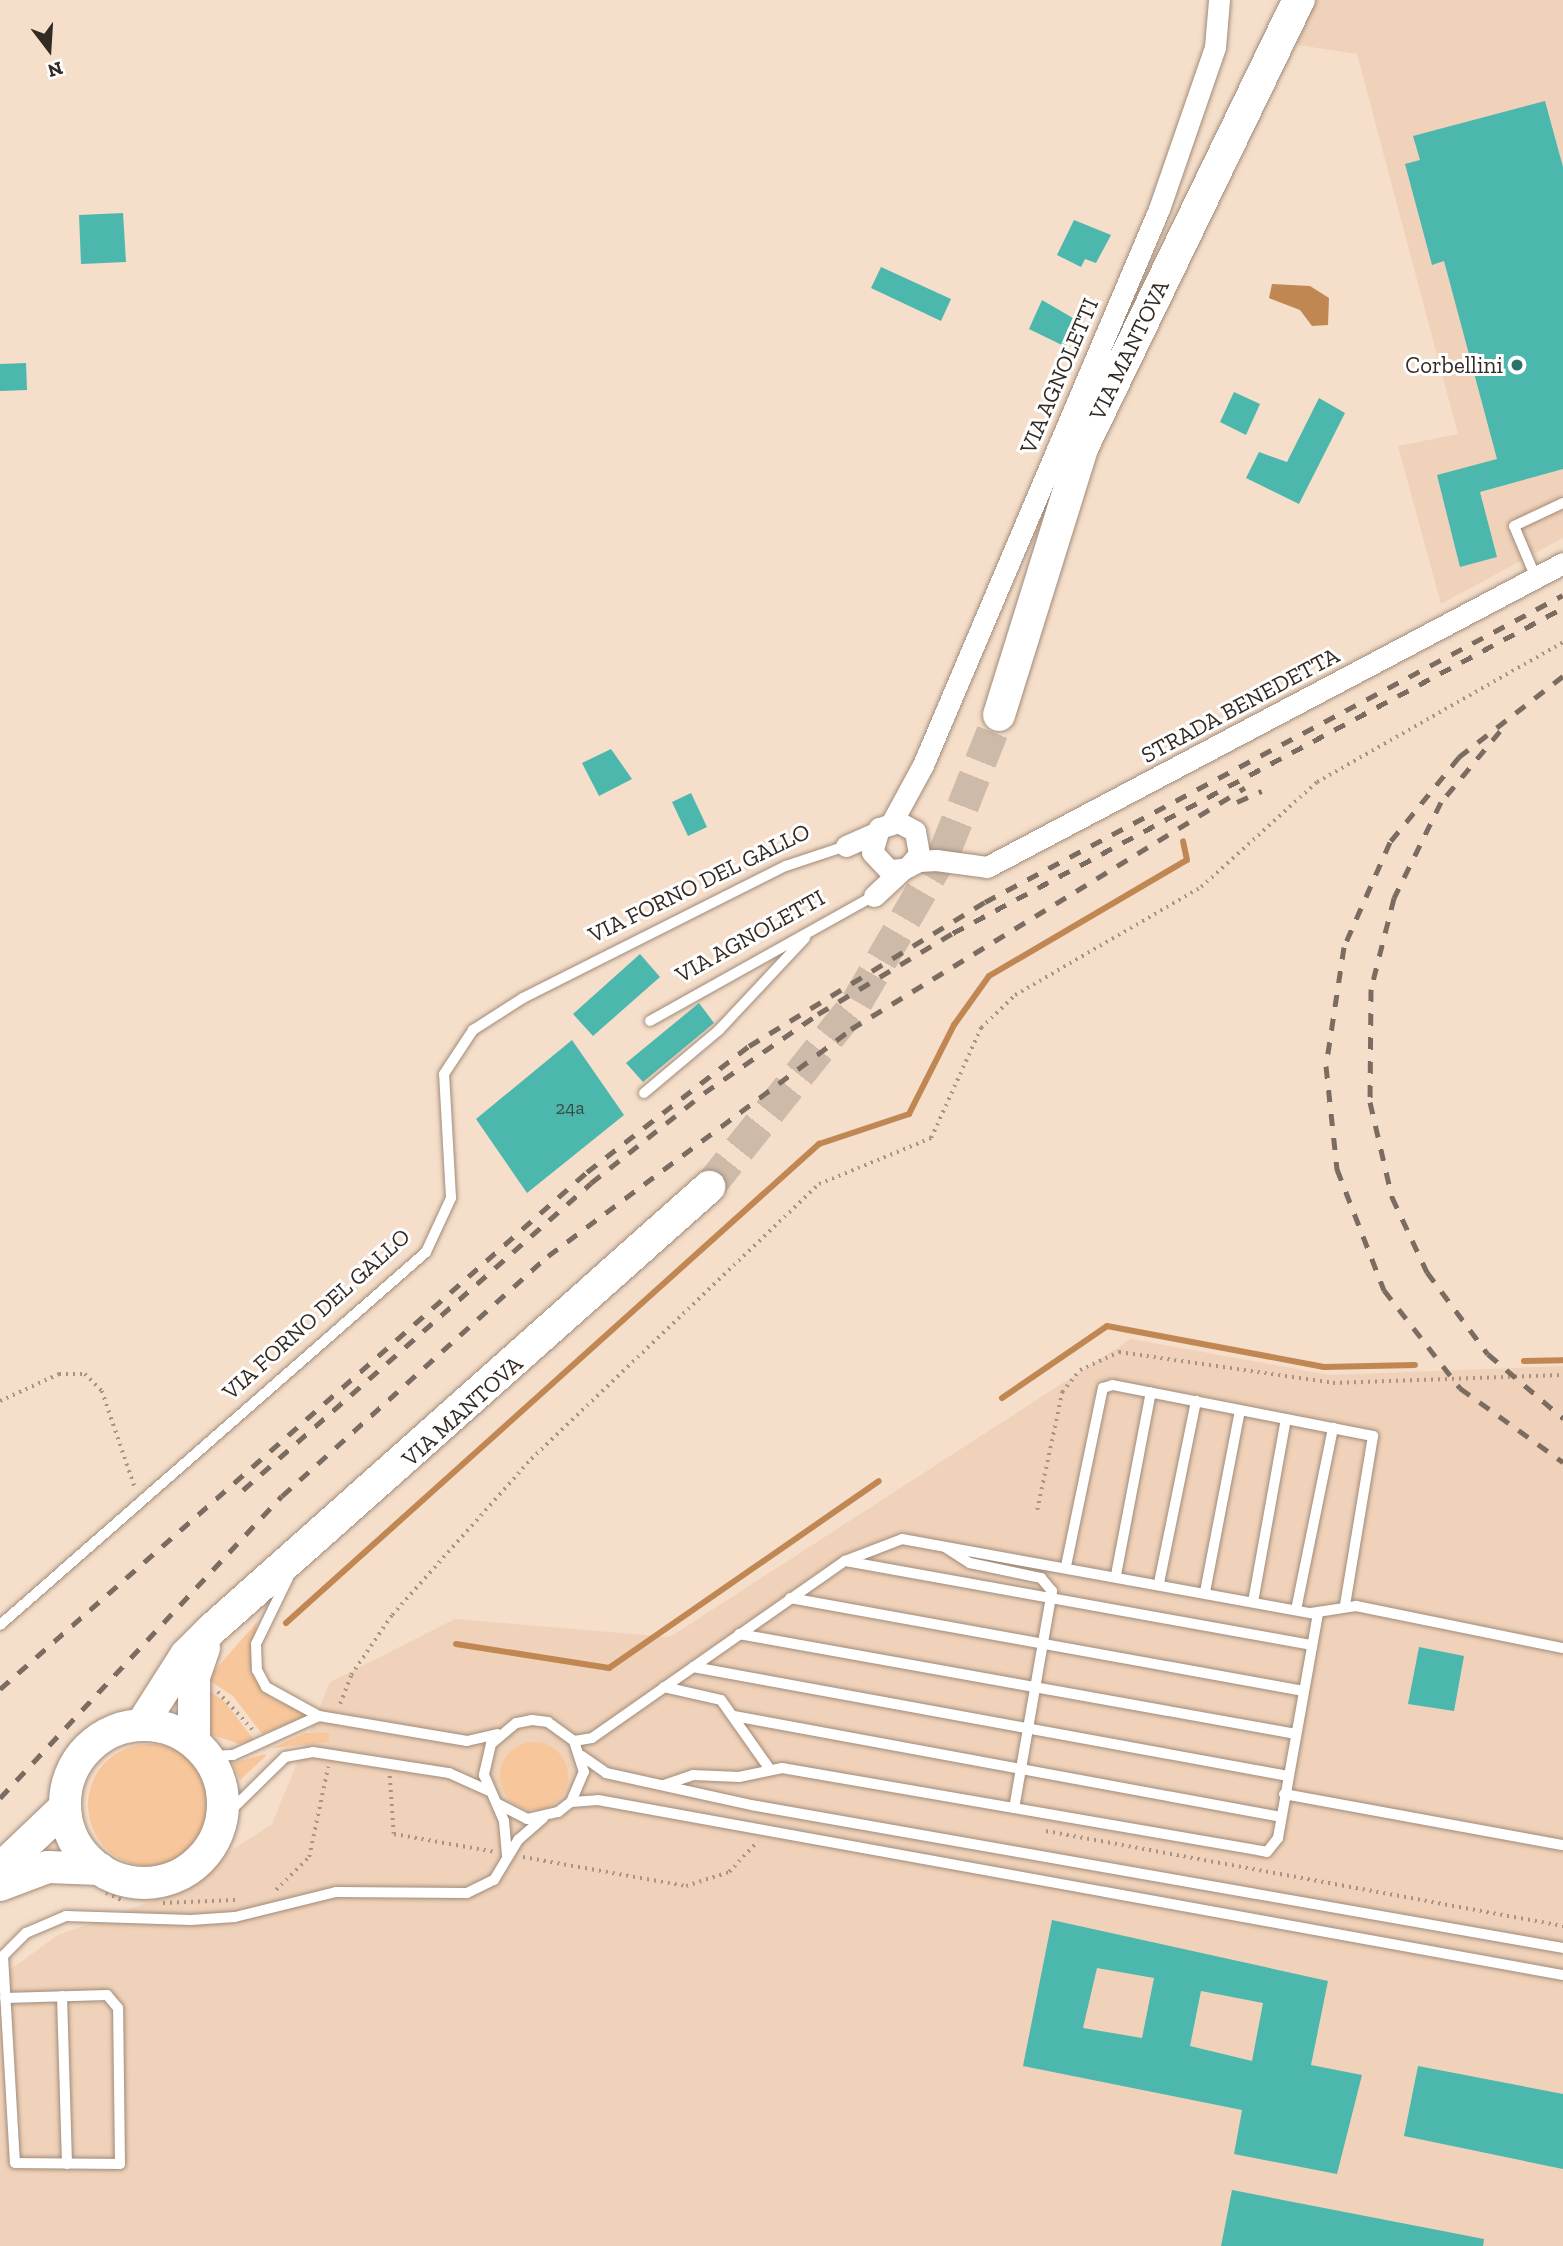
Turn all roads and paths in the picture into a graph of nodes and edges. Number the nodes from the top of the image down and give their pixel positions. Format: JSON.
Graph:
{"nodes":[{"id":1,"x":1219,"y":0,"type":"edge"},
{"id":2,"x":1300,"y":0,"type":"edge"},
{"id":3,"x":1563,"y":503,"type":"edge"},
{"id":4,"x":1563,"y":563,"type":"edge"},
{"id":5,"x":1536,"y":578,"type":"junction"},
{"id":6,"x":1563,"y":642,"type":"edge"},
{"id":7,"x":999,"y":715,"type":"tunnel mouth"},
{"id":8,"x":923,"y":765,"type":"junction"},
{"id":9,"x":916,"y":835,"type":"junction"},
{"id":10,"x":846,"y":846,"type":"joint"},
{"id":11,"x":889,"y":852,"type":"junction"},
{"id":12,"x":936,"y":860,"type":"junction"},
{"id":13,"x":874,"y":896,"type":"joint"},
{"id":14,"x":812,"y":931,"type":"junction"},
{"id":15,"x":650,"y":1021,"type":"dead end"},
{"id":16,"x":644,"y":1093,"type":"dead end"},
{"id":17,"x":709,"y":1187,"type":"tunnel mouth"},
{"id":18,"x":1563,"y":1375,"type":"edge"},
{"id":19,"x":1410,"y":1382,"type":"dead end"},
{"id":20,"x":1150,"y":1392,"type":"junction"},
{"id":21,"x":0,"y":1401,"type":"edge"},
{"id":22,"x":1196,"y":1401,"type":"junction"},
{"id":23,"x":1240,"y":1410,"type":"junction"},
{"id":24,"x":1286,"y":1419,"type":"junction"},
{"id":25,"x":1333,"y":1428,"type":"junction"},
{"id":26,"x":143,"y":1502,"type":"junction"},
{"id":27,"x":939,"y":1543,"type":"junction"},
{"id":28,"x":303,"y":1552,"type":"junction"},
{"id":29,"x":845,"y":1561,"type":"junction"},
{"id":30,"x":1066,"y":1566,"type":"junction"},
{"id":31,"x":1116,"y":1575,"type":"junction"},
{"id":32,"x":1160,"y":1583,"type":"junction"},
{"id":33,"x":1205,"y":1592,"type":"junction"},
{"id":34,"x":1051,"y":1596,"type":"junction"},
{"id":35,"x":790,"y":1598,"type":"junction"},
{"id":36,"x":1253,"y":1602,"type":"junction"},
{"id":37,"x":1345,"y":1605,"type":"junction"},
{"id":38,"x":1296,"y":1610,"type":"junction"},
{"id":39,"x":1318,"y":1613,"type":"junction"},
{"id":40,"x":0,"y":1625,"type":"edge"},
{"id":41,"x":211,"y":1630,"type":"junction"},
{"id":42,"x":739,"y":1634,"type":"junction"},
{"id":43,"x":1043,"y":1644,"type":"junction"},
{"id":44,"x":1312,"y":1645,"type":"junction"},
{"id":45,"x":1563,"y":1648,"type":"edge"},
{"id":46,"x":693,"y":1667,"type":"junction"},
{"id":47,"x":194,"y":1677,"type":"junction"},
{"id":48,"x":664,"y":1687,"type":"junction"},
{"id":49,"x":1035,"y":1688,"type":"junction"},
{"id":50,"x":1304,"y":1691,"type":"junction"},
{"id":51,"x":319,"y":1716,"type":"junction"},
{"id":52,"x":734,"y":1716,"type":"junction"},
{"id":53,"x":337,"y":1719,"type":"junction"},
{"id":54,"x":142,"y":1724,"type":"junction"},
{"id":55,"x":1028,"y":1726,"type":"junction"},
{"id":56,"x":502,"y":1732,"type":"junction"},
{"id":57,"x":1296,"y":1734,"type":"junction"},
{"id":58,"x":261,"y":1740,"type":"junction"},
{"id":59,"x":575,"y":1741,"type":"junction"},
{"id":60,"x":200,"y":1749,"type":"junction"},
{"id":61,"x":331,"y":1753,"type":"junction"},
{"id":62,"x":582,"y":1756,"type":"junction"},
{"id":63,"x":769,"y":1768,"type":"junction"},
{"id":64,"x":1021,"y":1769,"type":"junction"},
{"id":65,"x":1288,"y":1776,"type":"junction"},
{"id":66,"x":664,"y":1786,"type":"junction"},
{"id":67,"x":489,"y":1791,"type":"junction"},
{"id":68,"x":1284,"y":1794,"type":"junction"},
{"id":69,"x":571,"y":1802,"type":"junction"},
{"id":70,"x":498,"y":1804,"type":"junction"},
{"id":71,"x":65,"y":1807,"type":"junction"},
{"id":72,"x":1014,"y":1808,"type":"junction"},
{"id":73,"x":1281,"y":1817,"type":"junction"},
{"id":74,"x":543,"y":1818,"type":"junction"},
{"id":75,"x":221,"y":1819,"type":"junction"},
{"id":76,"x":1563,"y":1845,"type":"edge"},
{"id":77,"x":507,"y":1854,"type":"junction"},
{"id":78,"x":0,"y":1869,"type":"edge"},
{"id":79,"x":97,"y":1879,"type":"junction"},
{"id":80,"x":0,"y":1885,"type":"edge"},
{"id":81,"x":269,"y":1893,"type":"dead end"},
{"id":82,"x":246,"y":1899,"type":"dead end"},
{"id":83,"x":133,"y":1903,"type":"dead end"},
{"id":84,"x":149,"y":1905,"type":"dead end"},
{"id":85,"x":1563,"y":1948,"type":"edge"},
{"id":86,"x":1,"y":1957,"type":"edge"},
{"id":87,"x":1563,"y":1975,"type":"edge"},
{"id":88,"x":62,"y":1997,"type":"junction"},
{"id":89,"x":5,"y":1998,"type":"junction"},
{"id":90,"x":67,"y":2164,"type":"junction"}],
"edges":[{"from":1,"to":8,"type":"street","name":"VIA AGNOLETTI"},
{"from":2,"to":7,"type":"main road","name":"VIA MANTOVA"},
{"from":3,"to":5,"type":"lane"},
{"from":4,"to":5,"type":"street","name":"STRADA BENEDETTA"},
{"from":5,"to":12,"type":"street","name":"STRADA BENEDETTA"},
{"from":6,"to":53,"type":"path"},
{"from":8,"to":9,"type":"street","name":"VIA AGNOLETTI"},
{"from":8,"to":11,"type":"street","name":"VIA AGNOLETTI"},
{"from":9,"to":11,"type":"street"},
{"from":9,"to":11,"type":"street","name":"VIA AGNOLETTI"},
{"from":9,"to":12,"type":"street"},
{"from":10,"to":11,"type":"street","name":"VIA FORNO DEL GALLO"},
{"from":10,"to":26,"type":"lane","name":"VIA FORNO DEL GALLO"},
{"from":11,"to":12,"type":"street","name":"STRADA BENEDETTA"},
{"from":11,"to":13,"type":"street","name":"VIA AGNOLETTI"},
{"from":13,"to":14,"type":"lane","name":"VIA AGNOLETTI"},
{"from":14,"to":15,"type":"lane","name":"VIA AGNOLETTI"},
{"from":14,"to":16,"type":"lane"},
{"from":17,"to":28,"type":"main road","name":"VIA MANTOVA"},
{"from":18,"to":19,"type":"path"},
{"from":20,"to":22,"type":"lane"},
{"from":20,"to":30,"type":"lane"},
{"from":20,"to":31,"type":"lane"},
{"from":21,"to":26,"type":"path"},
{"from":22,"to":23,"type":"lane"},
{"from":22,"to":32,"type":"lane"},
{"from":23,"to":24,"type":"lane"},
{"from":23,"to":33,"type":"lane"},
{"from":24,"to":25,"type":"lane"},
{"from":24,"to":36,"type":"lane"},
{"from":25,"to":37,"type":"lane"},
{"from":25,"to":38,"type":"lane"},
{"from":26,"to":40,"type":"lane","name":"VIA FORNO DEL GALLO"},
{"from":27,"to":29,"type":"lane"},
{"from":27,"to":30,"type":"lane"},
{"from":27,"to":34,"type":"lane"},
{"from":28,"to":41,"type":"main road","name":"VIA MANTOVA"},
{"from":28,"to":51,"type":"lane"},
{"from":29,"to":34,"type":"lane"},
{"from":29,"to":35,"type":"lane"},
{"from":30,"to":31,"type":"lane"},
{"from":31,"to":32,"type":"lane"},
{"from":32,"to":33,"type":"lane"},
{"from":33,"to":36,"type":"lane"},
{"from":34,"to":43,"type":"lane"},
{"from":34,"to":44,"type":"lane"},
{"from":35,"to":42,"type":"lane"},
{"from":35,"to":43,"type":"lane"},
{"from":36,"to":38,"type":"lane"},
{"from":37,"to":39,"type":"lane"},
{"from":37,"to":45,"type":"lane"},
{"from":38,"to":39,"type":"lane"},
{"from":39,"to":44,"type":"lane"},
{"from":41,"to":47,"type":"main road","name":"VIA MANTOVA"},
{"from":41,"to":54,"type":"main road","name":"VIA MANTOVA"},
{"from":42,"to":46,"type":"lane"},
{"from":42,"to":49,"type":"lane"},
{"from":43,"to":49,"type":"lane"},
{"from":43,"to":50,"type":"lane"},
{"from":44,"to":50,"type":"lane"},
{"from":46,"to":48,"type":"lane"},
{"from":46,"to":55,"type":"lane"},
{"from":47,"to":58,"type":"path"},
{"from":47,"to":60,"type":"main road","name":"VIA MANTOVA"},
{"from":48,"to":52,"type":"lane"},
{"from":48,"to":59,"type":"lane"},
{"from":49,"to":55,"type":"lane"},
{"from":49,"to":57,"type":"lane"},
{"from":50,"to":57,"type":"lane"},
{"from":51,"to":53,"type":"lane"},
{"from":51,"to":58,"type":"lane"},
{"from":52,"to":63,"type":"lane"},
{"from":52,"to":64,"type":"lane"},
{"from":53,"to":56,"type":"lane"},
{"from":54,"to":60,"type":"main road"},
{"from":54,"to":71,"type":"main road","name":"VIA MANTOVA"},
{"from":55,"to":64,"type":"lane"},
{"from":55,"to":65,"type":"lane"},
{"from":56,"to":59,"type":"lane"},
{"from":56,"to":67,"type":"lane"},
{"from":57,"to":65,"type":"lane"},
{"from":58,"to":60,"type":"lane"},
{"from":59,"to":62,"type":"lane"},
{"from":60,"to":75,"type":"main road","name":"VIA MANTOVA"},
{"from":61,"to":67,"type":"lane"},
{"from":61,"to":75,"type":"lane"},
{"from":61,"to":81,"type":"path"},
{"from":62,"to":66,"type":"lane"},
{"from":62,"to":69,"type":"lane"},
{"from":63,"to":66,"type":"lane"},
{"from":63,"to":72,"type":"lane"},
{"from":64,"to":72,"type":"lane"},
{"from":64,"to":73,"type":"lane"},
{"from":65,"to":68,"type":"lane"},
{"from":66,"to":85,"type":"lane"},
{"from":67,"to":70,"type":"lane"},
{"from":68,"to":73,"type":"lane"},
{"from":68,"to":76,"type":"lane"},
{"from":69,"to":74,"type":"lane"},
{"from":69,"to":87,"type":"lane"},
{"from":70,"to":74,"type":"lane"},
{"from":70,"to":77,"type":"lane"},
{"from":71,"to":78,"type":"main road"},
{"from":71,"to":79,"type":"main road","name":"VIA MANTOVA"},
{"from":72,"to":73,"type":"lane"},
{"from":74,"to":77,"type":"lane"},
{"from":75,"to":79,"type":"main road","name":"VIA MANTOVA"},
{"from":77,"to":86,"type":"lane"},
{"from":79,"to":80,"type":"main road","name":"VIA MANTOVA"},
{"from":79,"to":83,"type":"path"},
{"from":82,"to":84,"type":"path"},
{"from":86,"to":89,"type":"lane"},
{"from":88,"to":89,"type":"lane"},
{"from":88,"to":90,"type":"lane"},
{"from":88,"to":90,"type":"lane"},
{"from":89,"to":90,"type":"lane"}]}
